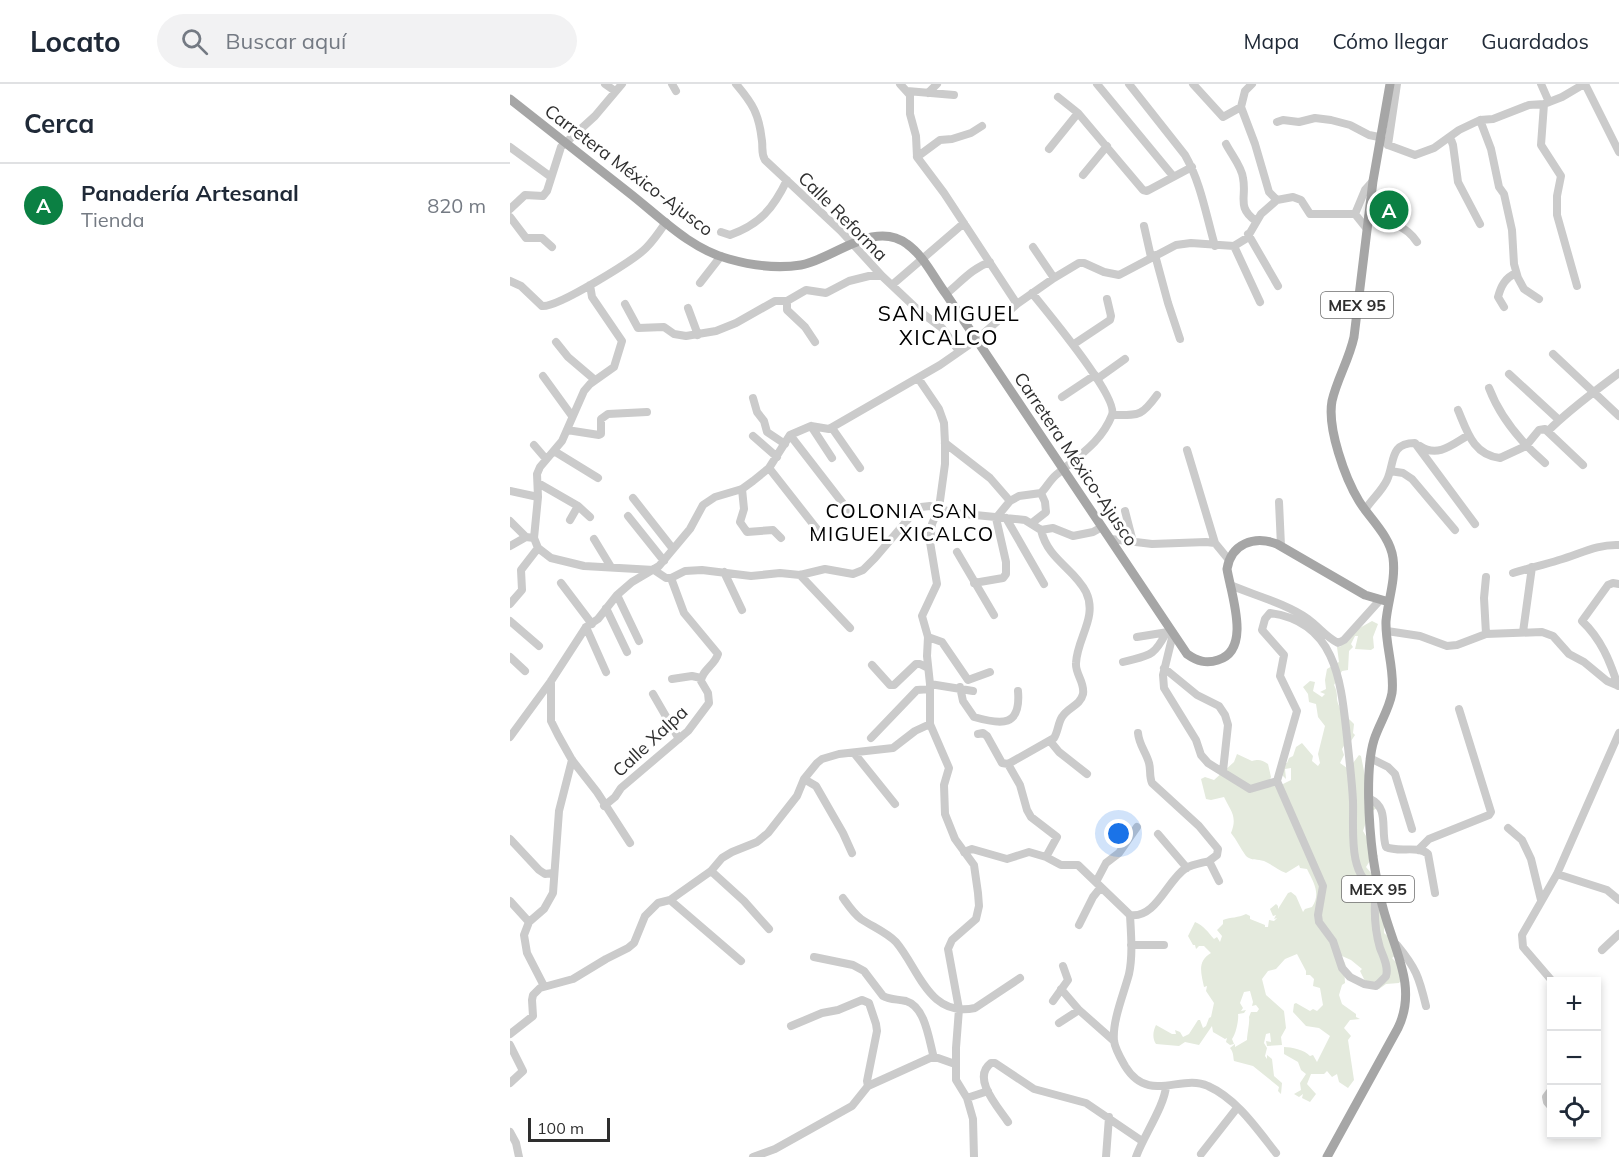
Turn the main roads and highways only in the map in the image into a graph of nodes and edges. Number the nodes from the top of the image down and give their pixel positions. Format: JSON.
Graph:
{"nodes":[{"id":1,"x":1390,"y":84,"type":"edge"},
{"id":2,"x":510,"y":99,"type":"edge"},
{"id":3,"x":1385,"y":601,"type":"junction"},
{"id":4,"x":1327,"y":1157,"type":"edge"}],
"edges":[{"from":1,"to":3,"type":"main road","number":"MEX 95"},
{"from":2,"to":3,"type":"main road","name":"Carretera México-Ajusco"},
{"from":3,"to":4,"type":"main road","number":"MEX 95"}]}
